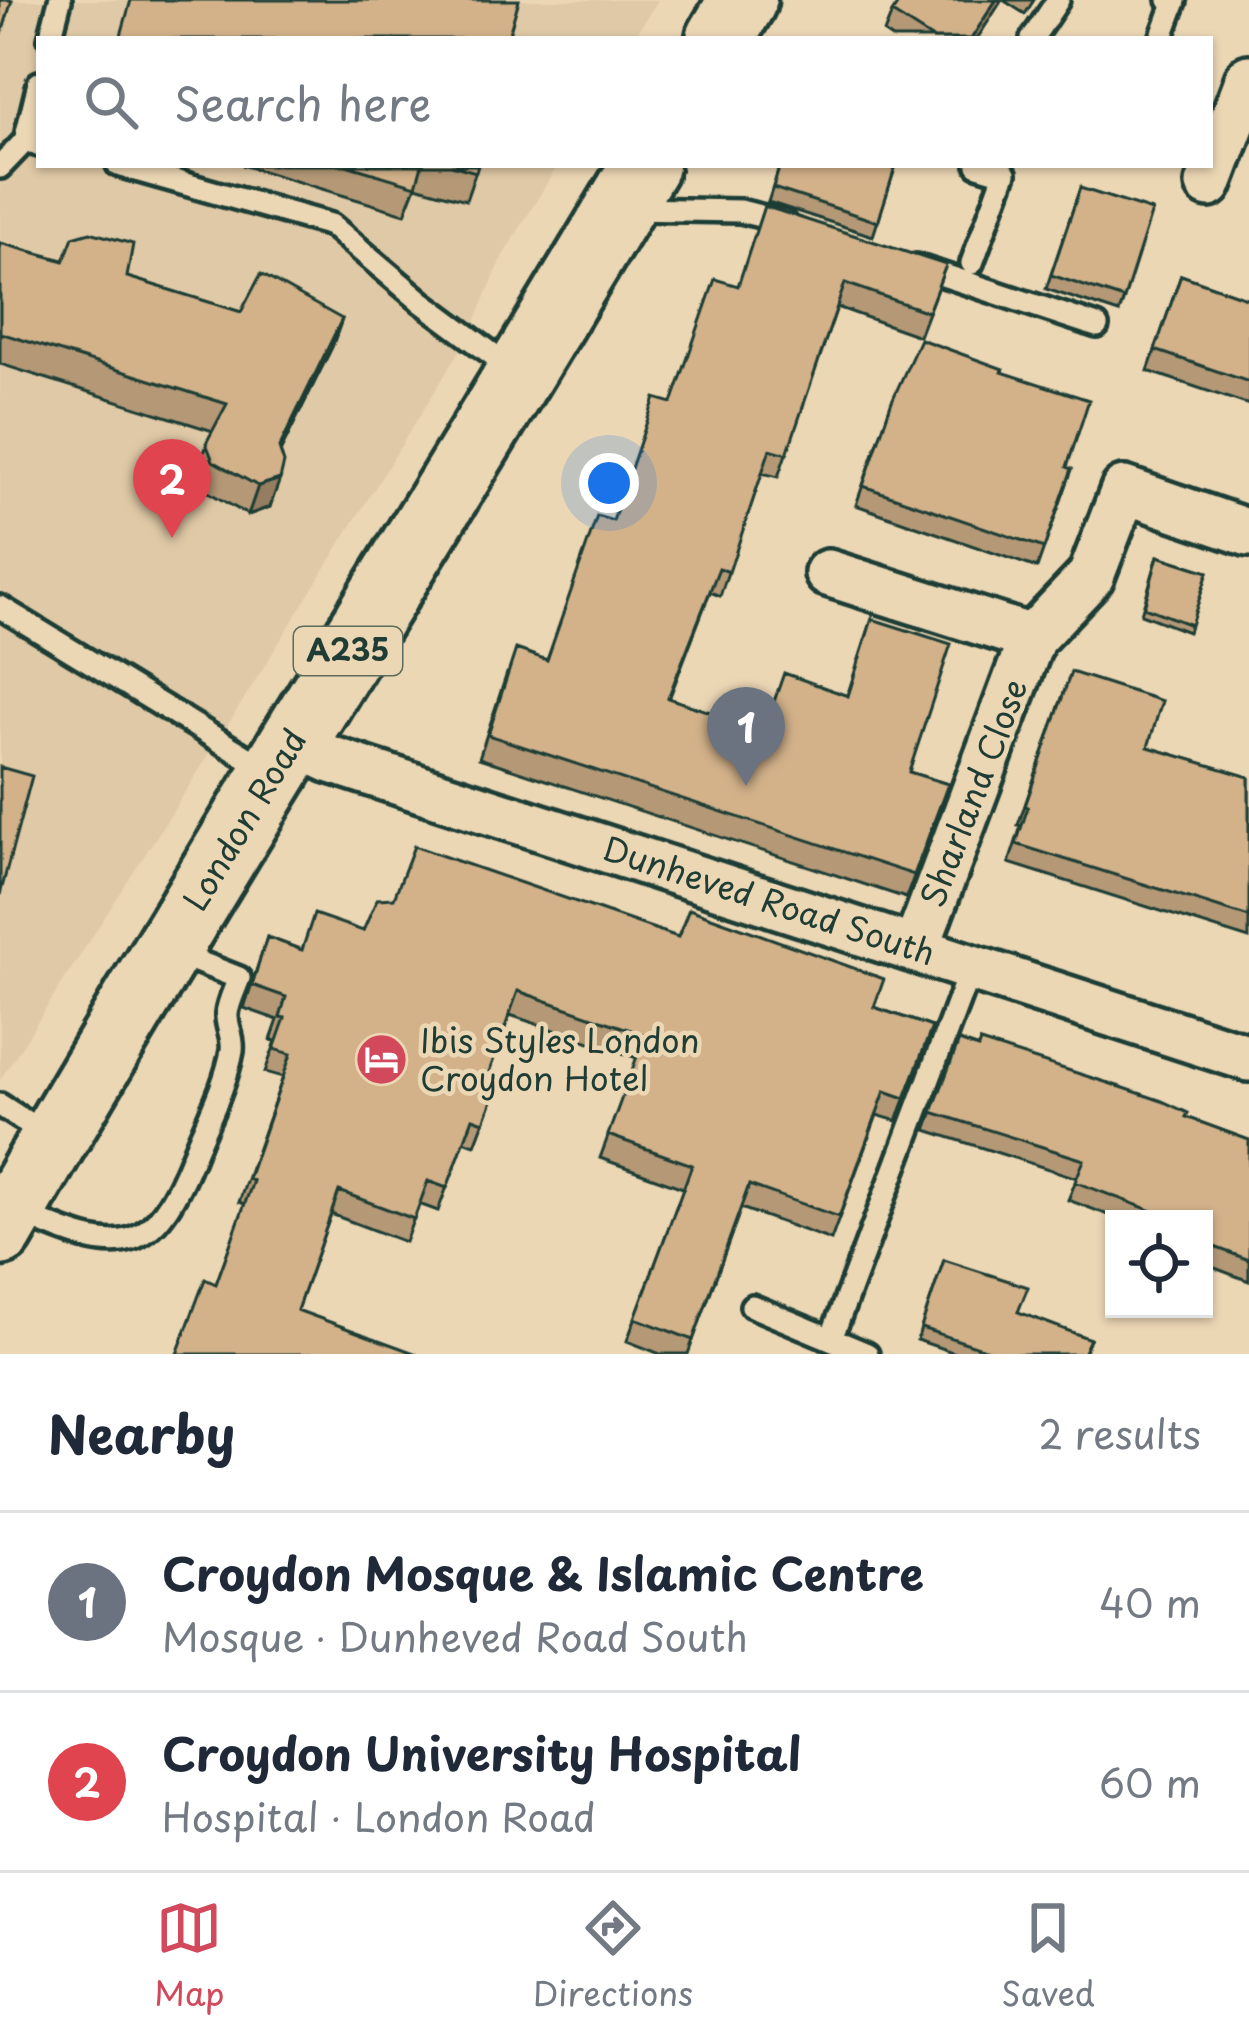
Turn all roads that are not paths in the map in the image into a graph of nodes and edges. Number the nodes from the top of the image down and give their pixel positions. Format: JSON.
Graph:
{"nodes":[{"id":1,"x":60,"y":0,"type":"edge"},
{"id":2,"x":743,"y":0,"type":"edge"},
{"id":3,"x":1058,"y":0,"type":"edge"},
{"id":4,"x":1168,"y":0,"type":"edge"},
{"id":5,"x":51,"y":36,"type":"edge"},
{"id":6,"x":722,"y":36,"type":"edge"},
{"id":7,"x":1034,"y":36,"type":"edge"},
{"id":8,"x":1162,"y":36,"type":"edge"},
{"id":9,"x":1249,"y":78,"type":"edge"},
{"id":10,"x":36,"y":109,"type":"edge"},
{"id":11,"x":32,"y":143,"type":"edge"},
{"id":12,"x":0,"y":167,"type":"edge"},
{"id":13,"x":128,"y":168,"type":"edge"},
{"id":14,"x":988,"y":168,"type":"edge"},
{"id":15,"x":1209,"y":184,"type":"dead end"},
{"id":16,"x":632,"y":187,"type":"edge"},
{"id":17,"x":795,"y":226,"type":"edge"},
{"id":18,"x":903,"y":262,"type":"edge"},
{"id":19,"x":972,"y":262,"type":"dead end"},
{"id":20,"x":1097,"y":326,"type":"dead end"},
{"id":21,"x":520,"y":375,"type":"junction"},
{"id":22,"x":1249,"y":533,"type":"edge"},
{"id":23,"x":828,"y":574,"type":"dead end"},
{"id":24,"x":0,"y":607,"type":"edge"},
{"id":25,"x":1032,"y":638,"type":"junction"},
{"id":26,"x":282,"y":757,"type":"junction"},
{"id":27,"x":916,"y":948,"type":"junction"},
{"id":28,"x":167,"y":950,"type":"junction"},
{"id":29,"x":971,"y":967,"type":"junction"},
{"id":30,"x":1249,"y":1058,"type":"edge"},
{"id":31,"x":0,"y":1105,"type":"edge"},
{"id":32,"x":54,"y":1139,"type":"junction"},
{"id":33,"x":7,"y":1220,"type":"edge"},
{"id":34,"x":752,"y":1306,"type":"dead end"},
{"id":35,"x":831,"y":1339,"type":"junction"},
{"id":36,"x":867,"y":1354,"type":"edge"}],
"edges":[{"from":1,"to":5,"type":"lane"},
{"from":2,"to":6,"type":"main road"},
{"from":3,"to":7,"type":"lane"},
{"from":4,"to":8,"type":"lane"},
{"from":9,"to":15,"type":"street"},
{"from":10,"to":11,"type":"lane"},
{"from":11,"to":12,"type":"lane"},
{"from":13,"to":21,"type":"lane"},
{"from":14,"to":19,"type":"lane"},
{"from":16,"to":17,"type":"lane"},
{"from":16,"to":21,"type":"main road","name":"London Road","number":"A235"},
{"from":18,"to":20,"type":"lane"},
{"from":21,"to":26,"type":"main road","name":"London Road","number":"A235"},
{"from":22,"to":25,"type":"street","name":"Sharland Close"},
{"from":23,"to":25,"type":"street","name":"Sharland Close"},
{"from":24,"to":26,"type":"lane"},
{"from":25,"to":27,"type":"street","name":"Sharland Close"},
{"from":26,"to":27,"type":"street","name":"Dunheved Road South"},
{"from":26,"to":28,"type":"main road","name":"London Road","number":"A235"},
{"from":27,"to":29,"type":"street","name":"Dunheved Road South"},
{"from":28,"to":32,"type":"main road","name":"London Road","number":"A235"},
{"from":28,"to":33,"type":"lane"},
{"from":29,"to":30,"type":"street","name":"Dunheved Road South"},
{"from":29,"to":35,"type":"lane"},
{"from":31,"to":32,"type":"lane"},
{"from":32,"to":33,"type":"main road","name":"London Road","number":"A235"},
{"from":34,"to":35,"type":"lane"},
{"from":35,"to":36,"type":"lane"}]}
